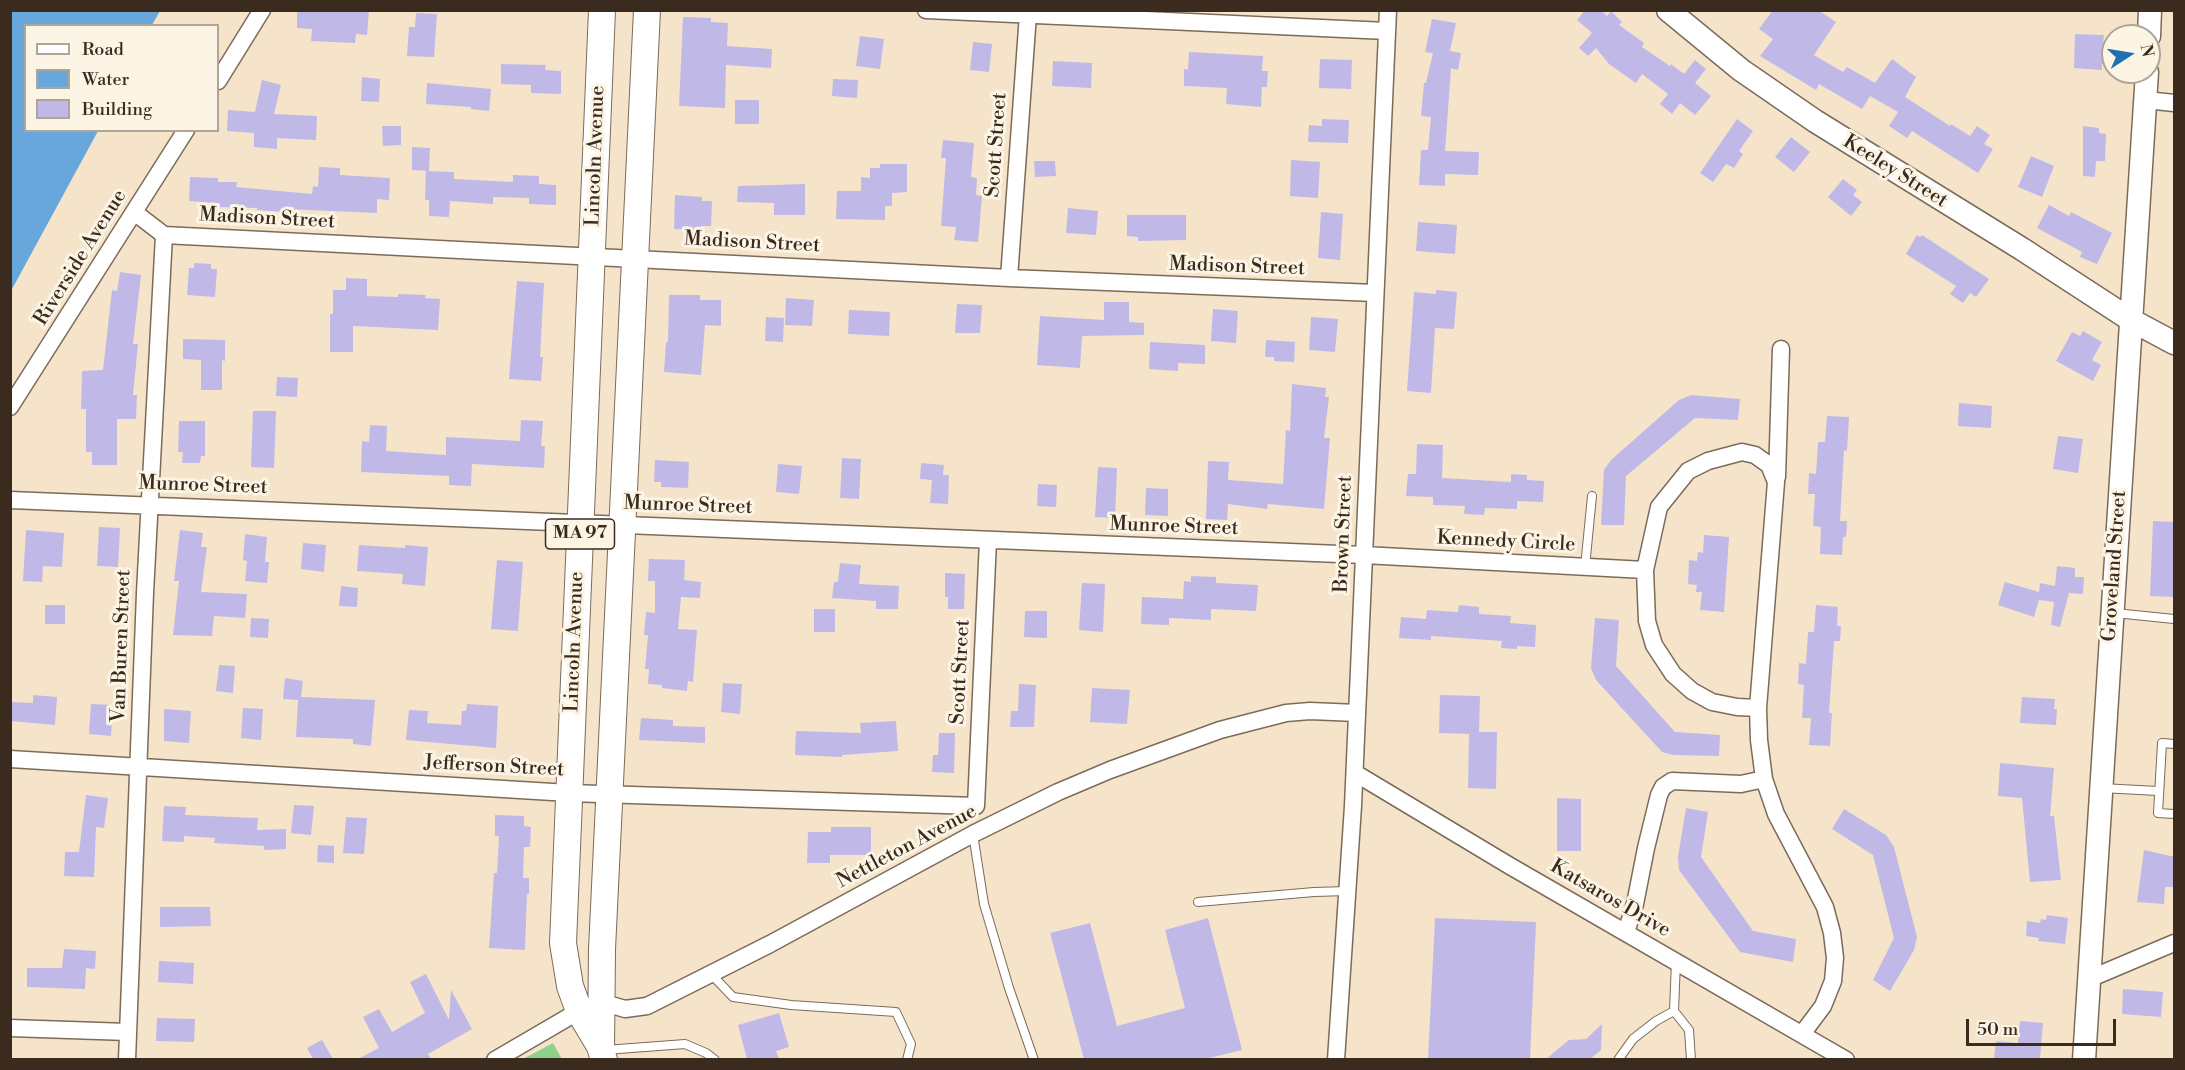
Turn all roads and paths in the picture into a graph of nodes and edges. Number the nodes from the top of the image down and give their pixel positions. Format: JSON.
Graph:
{"nodes":[{"id":1,"x":262,"y":10,"type":"edge"},
{"id":2,"x":602,"y":10,"type":"edge"},
{"id":3,"x":647,"y":10,"type":"edge"},
{"id":4,"x":926,"y":10,"type":"edge"},
{"id":5,"x":1388,"y":10,"type":"edge"},
{"id":6,"x":1668,"y":10,"type":"edge"},
{"id":7,"x":1028,"y":14,"type":"junction"},
{"id":8,"x":1387,"y":31,"type":"junction"},
{"id":9,"x":219,"y":79,"type":"edge"},
{"id":10,"x":2147,"y":84,"type":"edge"},
{"id":11,"x":2146,"y":100,"type":"junction"},
{"id":12,"x":2175,"y":103,"type":"edge"},
{"id":13,"x":185,"y":132,"type":"edge"},
{"id":14,"x":134,"y":212,"type":"junction"},
{"id":15,"x":164,"y":235,"type":"junction"},
{"id":16,"x":591,"y":256,"type":"junction"},
{"id":17,"x":635,"y":258,"type":"junction"},
{"id":18,"x":1009,"y":278,"type":"junction"},
{"id":19,"x":1376,"y":293,"type":"junction"},
{"id":20,"x":2131,"y":320,"type":"junction"},
{"id":21,"x":2175,"y":343,"type":"edge"},
{"id":22,"x":1781,"y":350,"type":"dead end"},
{"id":23,"x":10,"y":407,"type":"edge"},
{"id":24,"x":1776,"y":482,"type":"junction"},
{"id":25,"x":1592,"y":496,"type":"dead end"},
{"id":26,"x":10,"y":500,"type":"edge"},
{"id":27,"x":150,"y":505,"type":"junction"},
{"id":28,"x":580,"y":523,"type":"junction"},
{"id":29,"x":623,"y":525,"type":"junction"},
{"id":30,"x":988,"y":540,"type":"junction"},
{"id":31,"x":1364,"y":555,"type":"junction"},
{"id":32,"x":1585,"y":567,"type":"junction"},
{"id":33,"x":1645,"y":570,"type":"junction"},
{"id":34,"x":2112,"y":613,"type":"junction"},
{"id":35,"x":2175,"y":619,"type":"edge"},
{"id":36,"x":1758,"y":708,"type":"junction"},
{"id":37,"x":1357,"y":713,"type":"junction"},
{"id":38,"x":2175,"y":744,"type":"edge"},
{"id":39,"x":10,"y":759,"type":"edge"},
{"id":40,"x":138,"y":767,"type":"junction"},
{"id":41,"x":1354,"y":772,"type":"junction"},
{"id":42,"x":1764,"y":779,"type":"junction"},
{"id":43,"x":2101,"y":788,"type":"junction"},
{"id":44,"x":2158,"y":791,"type":"junction"},
{"id":45,"x":569,"y":793,"type":"junction"},
{"id":46,"x":610,"y":794,"type":"junction"},
{"id":47,"x":976,"y":806,"type":"joint"},
{"id":48,"x":2175,"y":814,"type":"edge"},
{"id":49,"x":973,"y":834,"type":"junction"},
{"id":50,"x":1348,"y":891,"type":"junction"},
{"id":51,"x":1198,"y":902,"type":"dead end"},
{"id":52,"x":1626,"y":932,"type":"junction"},
{"id":53,"x":2175,"y":943,"type":"edge"},
{"id":54,"x":1676,"y":961,"type":"junction"},
{"id":55,"x":711,"y":974,"type":"junction"},
{"id":56,"x":2089,"y":979,"type":"junction"},
{"id":57,"x":590,"y":1006,"type":"junction"},
{"id":58,"x":1674,"y":1011,"type":"junction"},
{"id":59,"x":10,"y":1028,"type":"edge"},
{"id":60,"x":128,"y":1032,"type":"junction"},
{"id":61,"x":1802,"y":1034,"type":"junction"},
{"id":62,"x":602,"y":1055,"type":"edge"},
{"id":63,"x":127,"y":1059,"type":"edge"},
{"id":64,"x":495,"y":1059,"type":"edge"},
{"id":65,"x":715,"y":1059,"type":"edge"},
{"id":66,"x":907,"y":1059,"type":"edge"},
{"id":67,"x":1034,"y":1059,"type":"edge"},
{"id":68,"x":1336,"y":1059,"type":"edge"},
{"id":69,"x":1618,"y":1059,"type":"edge"},
{"id":70,"x":1691,"y":1059,"type":"edge"},
{"id":71,"x":1846,"y":1059,"type":"edge"},
{"id":72,"x":2084,"y":1059,"type":"edge"}],
"edges":[{"from":1,"to":9,"type":"street"},
{"from":2,"to":16,"type":"main road","name":"Lincoln Avenue","number":"MA 97"},
{"from":3,"to":17,"type":"main road","name":"Lincoln Avenue","number":"MA 97"},
{"from":4,"to":7,"type":"street"},
{"from":5,"to":8,"type":"street","name":"Brown Street"},
{"from":6,"to":20,"type":"main road","name":"Keeley Street"},
{"from":7,"to":8,"type":"street"},
{"from":7,"to":18,"type":"street","name":"Scott Street"},
{"from":8,"to":19,"type":"street","name":"Brown Street"},
{"from":10,"to":11,"type":"main road","name":"Groveland Street"},
{"from":11,"to":12,"type":"street"},
{"from":11,"to":20,"type":"main road","name":"Groveland Street"},
{"from":13,"to":14,"type":"street","name":"Riverside Avenue"},
{"from":14,"to":15,"type":"street"},
{"from":14,"to":23,"type":"street","name":"Riverside Avenue"},
{"from":15,"to":16,"type":"street","name":"Madison Street"},
{"from":15,"to":27,"type":"street","name":"Van Buren Street"},
{"from":16,"to":17,"type":"street","name":"Madison Street"},
{"from":16,"to":28,"type":"main road","name":"Lincoln Avenue","number":"MA 97"},
{"from":17,"to":18,"type":"street","name":"Madison Street"},
{"from":17,"to":29,"type":"main road","name":"Lincoln Avenue","number":"MA 97"},
{"from":18,"to":19,"type":"street","name":"Madison Street"},
{"from":19,"to":31,"type":"street","name":"Brown Street"},
{"from":20,"to":21,"type":"main road","name":"Keeley Street"},
{"from":20,"to":34,"type":"main road","name":"Groveland Street"},
{"from":22,"to":24,"type":"street"},
{"from":24,"to":33,"type":"street"},
{"from":24,"to":36,"type":"street"},
{"from":25,"to":32,"type":"lane"},
{"from":26,"to":27,"type":"street","name":"Munroe Street"},
{"from":27,"to":28,"type":"street","name":"Munroe Street"},
{"from":27,"to":40,"type":"street","name":"Van Buren Street"},
{"from":28,"to":29,"type":"street","name":"Munroe Street"},
{"from":28,"to":45,"type":"main road","name":"Lincoln Avenue","number":"MA 97"},
{"from":29,"to":30,"type":"street","name":"Munroe Street"},
{"from":29,"to":46,"type":"main road","name":"Lincoln Avenue","number":"MA 97"},
{"from":30,"to":31,"type":"street","name":"Munroe Street"},
{"from":30,"to":47,"type":"street","name":"Scott Street"},
{"from":31,"to":32,"type":"street","name":"Kennedy Circle"},
{"from":31,"to":37,"type":"street","name":"Brown Street"},
{"from":32,"to":33,"type":"street","name":"Kennedy Circle"},
{"from":33,"to":36,"type":"street"},
{"from":34,"to":35,"type":"lane"},
{"from":34,"to":43,"type":"main road","name":"Groveland Street"},
{"from":36,"to":42,"type":"street"},
{"from":37,"to":41,"type":"street","name":"Brown Street"},
{"from":37,"to":49,"type":"street","name":"Nettleton Avenue"},
{"from":38,"to":44,"type":"lane"},
{"from":39,"to":40,"type":"street","name":"Jefferson Street"},
{"from":40,"to":45,"type":"street","name":"Jefferson Street"},
{"from":40,"to":60,"type":"street","name":"Van Buren Street"},
{"from":41,"to":50,"type":"street","name":"Brown Street"},
{"from":41,"to":52,"type":"street","name":"Katsaros Drive"},
{"from":42,"to":52,"type":"street"},
{"from":42,"to":61,"type":"street"},
{"from":43,"to":44,"type":"lane"},
{"from":43,"to":56,"type":"main road","name":"Groveland Street"},
{"from":44,"to":48,"type":"lane"},
{"from":45,"to":46,"type":"street","name":"Jefferson Street"},
{"from":45,"to":57,"type":"main road","name":"Lincoln Avenue","number":"MA 97"},
{"from":46,"to":47,"type":"street","name":"Jefferson Street"},
{"from":46,"to":57,"type":"main road","name":"Lincoln Avenue","number":"MA 97"},
{"from":49,"to":55,"type":"street","name":"Nettleton Avenue"},
{"from":49,"to":67,"type":"lane"},
{"from":50,"to":51,"type":"lane"},
{"from":50,"to":68,"type":"street","name":"Brown Street"},
{"from":52,"to":54,"type":"street","name":"Katsaros Drive"},
{"from":53,"to":56,"type":"street"},
{"from":54,"to":58,"type":"lane"},
{"from":54,"to":61,"type":"street","name":"Katsaros Drive"},
{"from":55,"to":57,"type":"street","name":"Nettleton Avenue"},
{"from":55,"to":66,"type":"lane"},
{"from":56,"to":72,"type":"main road","name":"Groveland Street"},
{"from":57,"to":62,"type":"main road","name":"Lincoln Avenue","number":"MA 97"},
{"from":57,"to":64,"type":"street"},
{"from":58,"to":69,"type":"lane"},
{"from":58,"to":70,"type":"lane"},
{"from":59,"to":60,"type":"street"},
{"from":60,"to":63,"type":"street","name":"Van Buren Street"},
{"from":61,"to":71,"type":"street","name":"Katsaros Drive"},
{"from":62,"to":65,"type":"lane"}]}
